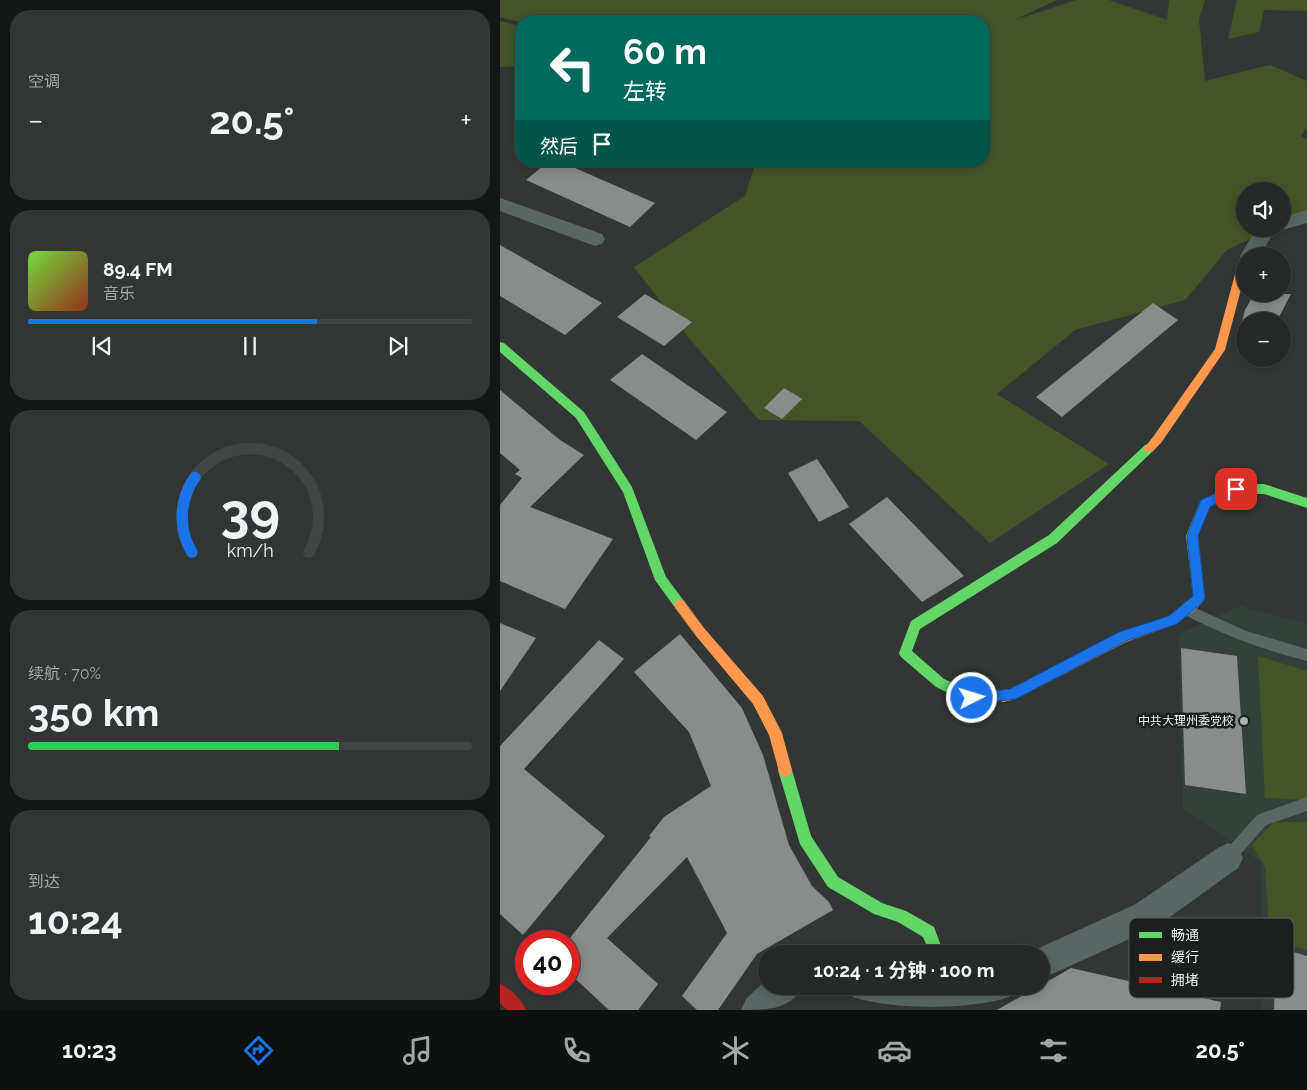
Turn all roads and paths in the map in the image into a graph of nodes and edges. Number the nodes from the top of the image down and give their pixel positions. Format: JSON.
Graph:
{"nodes":[{"id":1,"x":500,"y":204,"type":"edge"},
{"id":2,"x":1307,"y":216,"type":"edge"},
{"id":3,"x":1291,"y":221,"type":"edge"},
{"id":4,"x":595,"y":239,"type":"dead end"},
{"id":5,"x":1236,"y":289,"type":"edge"},
{"id":6,"x":500,"y":346,"type":"edge"},
{"id":7,"x":1307,"y":503,"type":"edge"},
{"id":8,"x":1186,"y":609,"type":"junction"},
{"id":9,"x":1307,"y":655,"type":"edge"},
{"id":10,"x":1307,"y":804,"type":"edge"},
{"id":11,"x":1228,"y":858,"type":"joint"},
{"id":12,"x":1142,"y":918,"type":"edge"},
{"id":13,"x":1129,"y":924,"type":"edge"},
{"id":14,"x":934,"y":945,"type":"edge"},
{"id":15,"x":1050,"y":959,"type":"edge"},
{"id":16,"x":500,"y":992,"type":"edge"},
{"id":17,"x":774,"y":995,"type":"edge"},
{"id":18,"x":518,"y":1010,"type":"edge"},
{"id":19,"x":757,"y":1010,"type":"edge"}],
"edges":[{"from":1,"to":4,"type":"street"},
{"from":2,"to":3,"type":"street"},
{"from":5,"to":8,"type":"main road"},
{"from":6,"to":14,"type":"main road"},
{"from":7,"to":8,"type":"main road"},
{"from":8,"to":9,"type":"lane"},
{"from":10,"to":11,"type":"lane"},
{"from":11,"to":12,"type":"street"},
{"from":13,"to":15,"type":"street"},
{"from":16,"to":18,"type":"main road"},
{"from":17,"to":19,"type":"street"}]}
